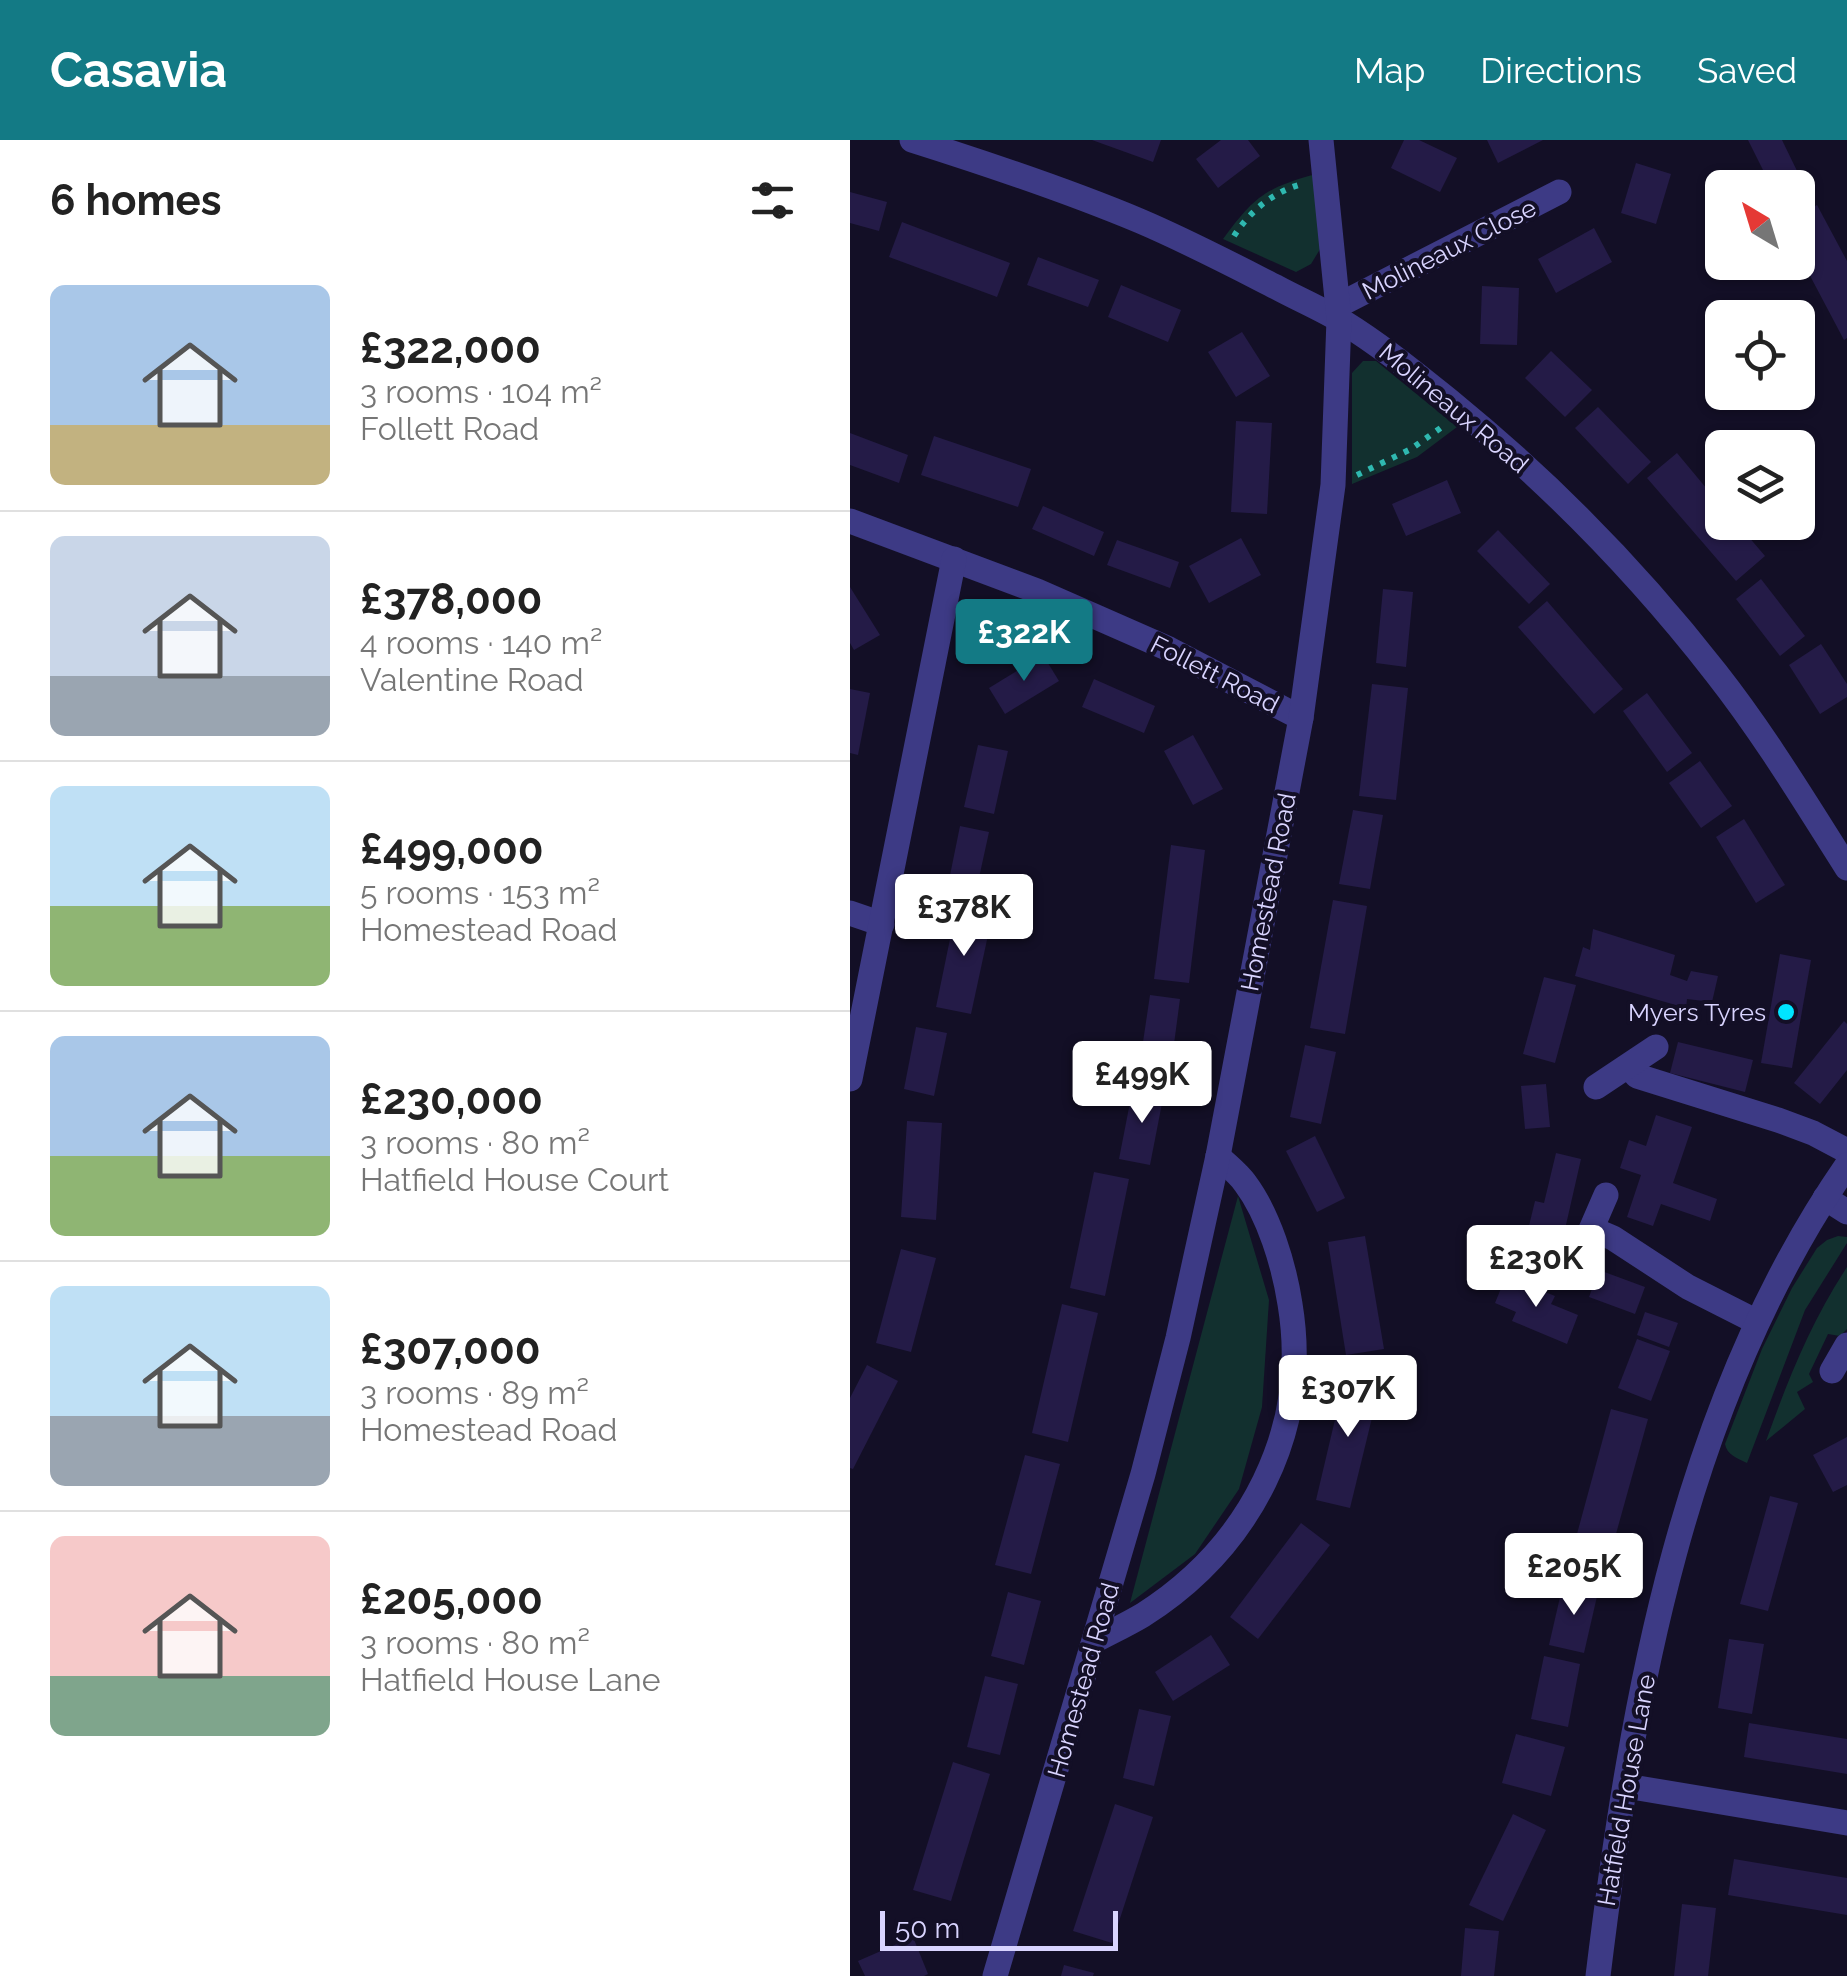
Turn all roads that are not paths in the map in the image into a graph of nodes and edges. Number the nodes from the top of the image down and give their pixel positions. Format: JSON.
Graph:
{"nodes":[{"id":1,"x":912,"y":140,"type":"edge"},
{"id":2,"x":1321,"y":140,"type":"edge"},
{"id":3,"x":1559,"y":192,"type":"dead end"},
{"id":4,"x":1339,"y":312,"type":"junction"},
{"id":5,"x":850,"y":521,"type":"edge"},
{"id":6,"x":954,"y":559,"type":"junction"},
{"id":7,"x":1301,"y":718,"type":"junction"},
{"id":8,"x":1847,"y":868,"type":"edge"},
{"id":9,"x":850,"y":913,"type":"edge"},
{"id":10,"x":882,"y":924,"type":"junction"},
{"id":11,"x":1656,"y":1047,"type":"dead end"},
{"id":12,"x":1629,"y":1067,"type":"junction"},
{"id":13,"x":850,"y":1079,"type":"edge"},
{"id":14,"x":1596,"y":1087,"type":"dead end"},
{"id":15,"x":1847,"y":1151,"type":"edge"},
{"id":16,"x":1218,"y":1156,"type":"junction"},
{"id":17,"x":1847,"y":1165,"type":"edge"},
{"id":18,"x":1606,"y":1195,"type":"dead end"},
{"id":19,"x":1824,"y":1198,"type":"junction"},
{"id":20,"x":1847,"y":1212,"type":"edge"},
{"id":21,"x":1592,"y":1229,"type":"junction"},
{"id":22,"x":1550,"y":1251,"type":"dead end"},
{"id":23,"x":1756,"y":1322,"type":"junction"},
{"id":24,"x":1847,"y":1345,"type":"edge"},
{"id":25,"x":1832,"y":1371,"type":"dead end"},
{"id":26,"x":1096,"y":1640,"type":"junction"},
{"id":27,"x":1626,"y":1786,"type":"junction"},
{"id":28,"x":1847,"y":1823,"type":"edge"},
{"id":29,"x":995,"y":1976,"type":"edge"},
{"id":30,"x":1598,"y":1976,"type":"edge"}],
"edges":[{"from":1,"to":4,"type":"street","name":"Molineaux Road"},
{"from":2,"to":4,"type":"street","name":"Homestead Road"},
{"from":3,"to":4,"type":"street","name":"Molineaux Close"},
{"from":4,"to":7,"type":"street","name":"Homestead Road"},
{"from":4,"to":8,"type":"street","name":"Molineaux Road"},
{"from":5,"to":6,"type":"street","name":"Follett Road"},
{"from":6,"to":7,"type":"street","name":"Follett Road"},
{"from":6,"to":10,"type":"street"},
{"from":7,"to":16,"type":"street","name":"Homestead Road"},
{"from":9,"to":10,"type":"street"},
{"from":10,"to":13,"type":"street"},
{"from":11,"to":12,"type":"street"},
{"from":12,"to":14,"type":"street"},
{"from":12,"to":15,"type":"street"},
{"from":16,"to":26,"type":"street","name":"Homestead Road"},
{"from":16,"to":26,"type":"street"},
{"from":17,"to":19,"type":"street","name":"Hatfield House Lane"},
{"from":18,"to":21,"type":"street"},
{"from":19,"to":20,"type":"street"},
{"from":19,"to":23,"type":"street","name":"Hatfield House Lane"},
{"from":21,"to":22,"type":"street"},
{"from":21,"to":23,"type":"street"},
{"from":23,"to":27,"type":"street","name":"Hatfield House Lane"},
{"from":24,"to":25,"type":"street"},
{"from":26,"to":29,"type":"street","name":"Homestead Road"},
{"from":27,"to":28,"type":"street"},
{"from":27,"to":30,"type":"street","name":"Hatfield House Lane"}]}
